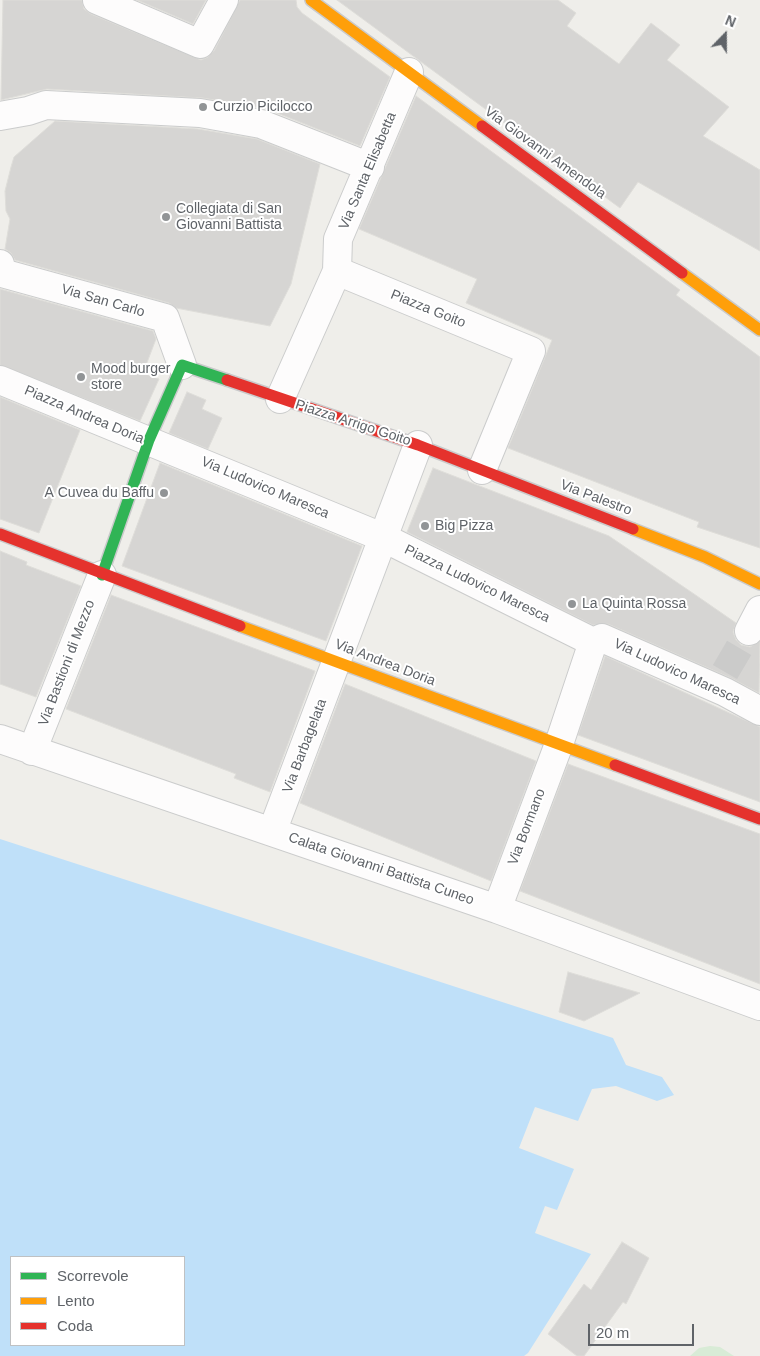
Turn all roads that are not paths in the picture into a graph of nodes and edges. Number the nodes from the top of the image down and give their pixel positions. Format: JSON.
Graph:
{"nodes":[{"id":1,"x":97,"y":0,"type":"edge"},
{"id":2,"x":224,"y":0,"type":"edge"},
{"id":3,"x":312,"y":0,"type":"edge"},
{"id":4,"x":409,"y":72,"type":"junction"},
{"id":5,"x":0,"y":116,"type":"edge"},
{"id":6,"x":370,"y":167,"type":"junction"},
{"id":7,"x":0,"y":264,"type":"edge"},
{"id":8,"x":337,"y":271,"type":"junction"},
{"id":9,"x":760,"y":330,"type":"edge"},
{"id":10,"x":182,"y":365,"type":"junction"},
{"id":11,"x":0,"y":380,"type":"edge"},
{"id":12,"x":280,"y":399,"type":"junction"},
{"id":13,"x":149,"y":440,"type":"junction"},
{"id":14,"x":418,"y":445,"type":"junction"},
{"id":15,"x":482,"y":470,"type":"junction"},
{"id":16,"x":0,"y":534,"type":"edge"},
{"id":17,"x":382,"y":537,"type":"junction"},
{"id":18,"x":102,"y":574,"type":"junction"},
{"id":19,"x":760,"y":584,"type":"edge"},
{"id":20,"x":593,"y":642,"type":"junction"},
{"id":21,"x":338,"y":661,"type":"junction"},
{"id":22,"x":760,"y":711,"type":"edge"},
{"id":23,"x":0,"y":739,"type":"edge"},
{"id":24,"x":558,"y":744,"type":"junction"},
{"id":25,"x":32,"y":751,"type":"junction"},
{"id":26,"x":760,"y":819,"type":"edge"},
{"id":27,"x":272,"y":832,"type":"junction"},
{"id":28,"x":497,"y":909,"type":"junction"},
{"id":29,"x":760,"y":1006,"type":"edge"}],
"edges":[{"from":1,"to":2,"type":"street"},
{"from":3,"to":4,"type":"main road","name":"Via Giovanni Amendola"},
{"from":4,"to":6,"type":"street","name":"Via Santa Elisabetta"},
{"from":4,"to":9,"type":"main road","name":"Via Giovanni Amendola"},
{"from":5,"to":6,"type":"street"},
{"from":6,"to":8,"type":"street","name":"Via Santa Elisabetta"},
{"from":7,"to":10,"type":"street","name":"Via San Carlo"},
{"from":8,"to":12,"type":"street"},
{"from":8,"to":15,"type":"street","name":"Piazza Goito"},
{"from":10,"to":12,"type":"main road"},
{"from":10,"to":13,"type":"main road"},
{"from":11,"to":13,"type":"street","name":"Piazza Andrea Doria"},
{"from":12,"to":14,"type":"main road","name":"Piazza Arrigo Goito"},
{"from":13,"to":17,"type":"street","name":"Via Ludovico Maresca"},
{"from":13,"to":18,"type":"main road","name":"Piazza Andrea Doria"},
{"from":14,"to":15,"type":"main road","name":"Via Palestro"},
{"from":14,"to":17,"type":"street","name":"Piazza Arrigo Goito"},
{"from":15,"to":19,"type":"main road","name":"Via Palestro"},
{"from":16,"to":18,"type":"main road","name":"Via Andrea Doria"},
{"from":17,"to":20,"type":"street","name":"Piazza Ludovico Maresca"},
{"from":17,"to":21,"type":"street"},
{"from":18,"to":21,"type":"main road","name":"Via Andrea Doria"},
{"from":18,"to":25,"type":"street","name":"Via Bastioni di Mezzo"},
{"from":20,"to":22,"type":"street","name":"Via Ludovico Maresca"},
{"from":20,"to":24,"type":"street"},
{"from":21,"to":24,"type":"main road","name":"Via Andrea Doria"},
{"from":21,"to":27,"type":"street","name":"Via Barbagelata"},
{"from":23,"to":25,"type":"street","name":"Calata Giovanni Battista Cuneo"},
{"from":24,"to":26,"type":"main road","name":"Via Andrea Doria"},
{"from":24,"to":28,"type":"street","name":"Via Bormano"},
{"from":25,"to":27,"type":"street","name":"Calata Giovanni Battista Cuneo"},
{"from":27,"to":28,"type":"street","name":"Calata Giovanni Battista Cuneo"},
{"from":28,"to":29,"type":"street","name":"Calata Giovanni Battista Cuneo"}]}
